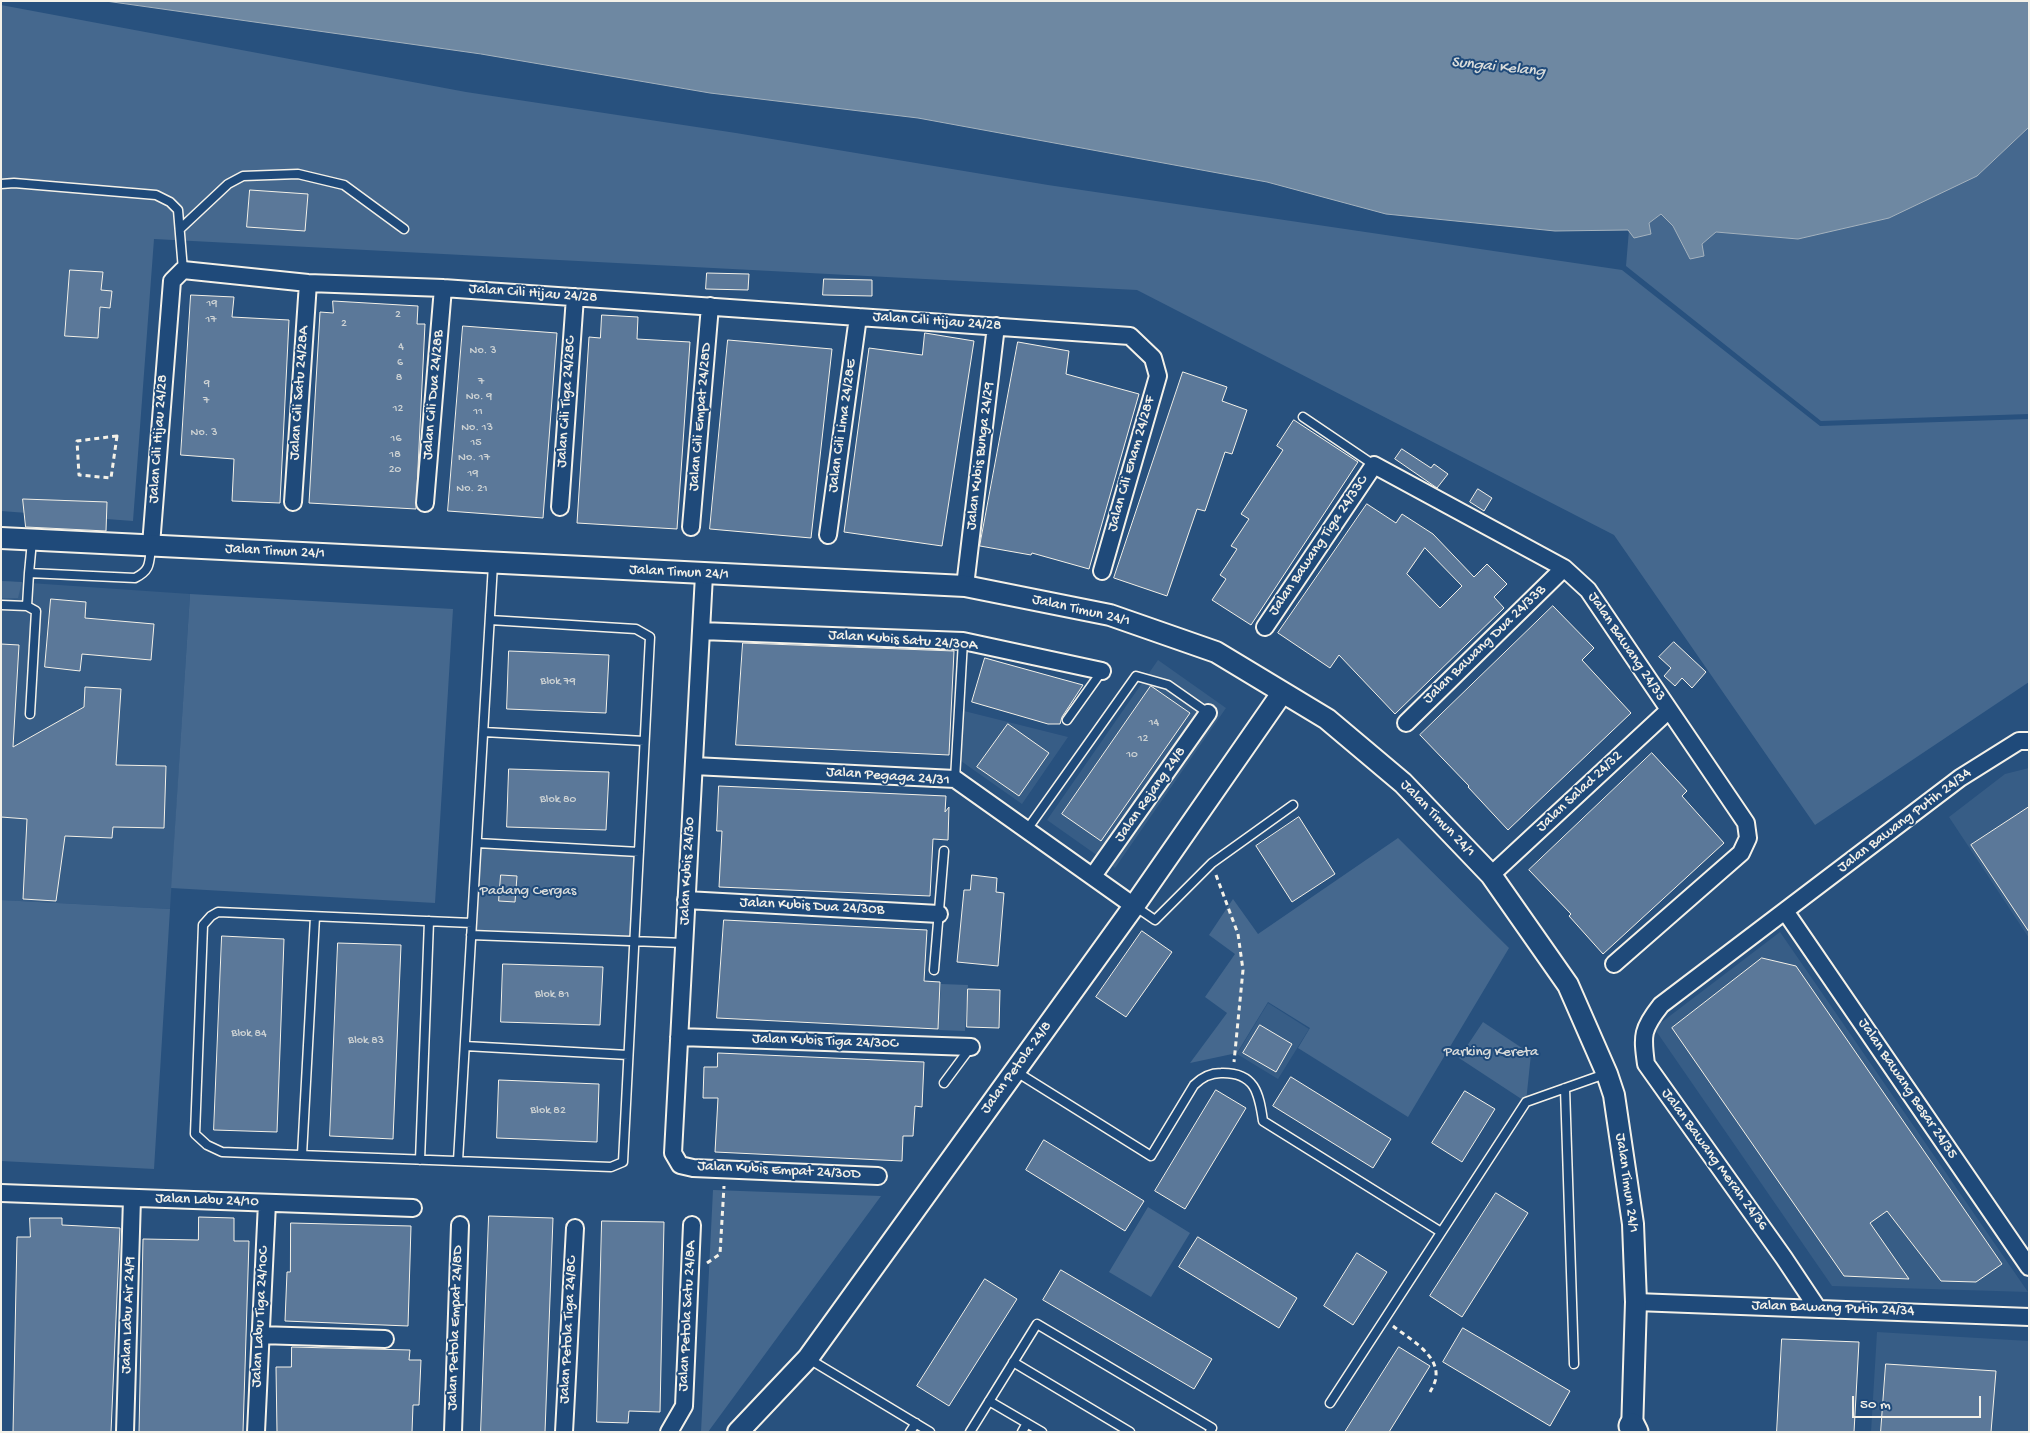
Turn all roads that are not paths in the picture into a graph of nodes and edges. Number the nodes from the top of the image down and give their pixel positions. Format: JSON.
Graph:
{"nodes":[{"id":1,"x":1,"y":184,"type":"edge"},
{"id":2,"x":180,"y":229,"type":"junction"},
{"id":3,"x":404,"y":229,"type":"dead end"},
{"id":4,"x":183,"y":270,"type":"junction"},
{"id":5,"x":308,"y":283,"type":"junction"},
{"id":6,"x":443,"y":288,"type":"junction"},
{"id":7,"x":575,"y":298,"type":"junction"},
{"id":8,"x":710,"y":306,"type":"junction"},
{"id":9,"x":858,"y":317,"type":"junction"},
{"id":10,"x":996,"y":326,"type":"junction"},
{"id":11,"x":1154,"y":358,"type":"joint"},
{"id":12,"x":1303,"y":417,"type":"dead end"},
{"id":13,"x":1374,"y":465,"type":"junction"},
{"id":14,"x":292,"y":502,"type":"dead end"},
{"id":15,"x":425,"y":502,"type":"dead end"},
{"id":16,"x":560,"y":507,"type":"dead end"},
{"id":17,"x":692,"y":527,"type":"dead end"},
{"id":18,"x":828,"y":534,"type":"dead end"},
{"id":19,"x":1,"y":538,"type":"edge"},
{"id":20,"x":32,"y":540,"type":"junction"},
{"id":21,"x":151,"y":545,"type":"junction"},
{"id":22,"x":494,"y":563,"type":"junction"},
{"id":23,"x":1564,"y":568,"type":"junction"},
{"id":24,"x":1102,"y":570,"type":"dead end"},
{"id":25,"x":29,"y":573,"type":"junction"},
{"id":26,"x":704,"y":574,"type":"junction"},
{"id":27,"x":965,"y":586,"type":"junction"},
{"id":28,"x":1,"y":605,"type":"edge"},
{"id":29,"x":27,"y":606,"type":"junction"},
{"id":30,"x":490,"y":620,"type":"junction"},
{"id":31,"x":1264,"y":627,"type":"dead end"},
{"id":32,"x":701,"y":631,"type":"junction"},
{"id":33,"x":963,"y":641,"type":"junction"},
{"id":34,"x":1102,"y":671,"type":"joint"},
{"id":35,"x":1282,"y":693,"type":"junction"},
{"id":36,"x":1668,"y":710,"type":"junction"},
{"id":37,"x":1208,"y":713,"type":"joint"},
{"id":38,"x":30,"y":714,"type":"dead end"},
{"id":39,"x":1067,"y":720,"type":"dead end"},
{"id":40,"x":1406,"y":723,"type":"dead end"},
{"id":41,"x":484,"y":732,"type":"junction"},
{"id":42,"x":644,"y":741,"type":"junction"},
{"id":43,"x":2029,"y":741,"type":"edge"},
{"id":44,"x":694,"y":766,"type":"junction"},
{"id":45,"x":955,"y":779,"type":"junction"},
{"id":46,"x":1293,"y":805,"type":"dead end"},
{"id":47,"x":1026,"y":831,"type":"junction"},
{"id":48,"x":477,"y":843,"type":"junction"},
{"id":49,"x":944,"y":851,"type":"dead end"},
{"id":50,"x":639,"y":852,"type":"junction"},
{"id":51,"x":1491,"y":875,"type":"junction"},
{"id":52,"x":1093,"y":876,"type":"junction"},
{"id":53,"x":686,"y":900,"type":"junction"},
{"id":54,"x":1134,"y":906,"type":"junction"},
{"id":55,"x":1785,"y":911,"type":"junction"},
{"id":56,"x":939,"y":914,"type":"junction"},
{"id":57,"x":315,"y":917,"type":"junction"},
{"id":58,"x":429,"y":921,"type":"junction"},
{"id":59,"x":472,"y":924,"type":"junction"},
{"id":60,"x":471,"y":935,"type":"junction"},
{"id":61,"x":634,"y":941,"type":"junction"},
{"id":62,"x":684,"y":943,"type":"junction"},
{"id":63,"x":1614,"y":964,"type":"dead end"},
{"id":64,"x":934,"y":970,"type":"dead end"},
{"id":65,"x":1661,"y":1005,"type":"joint"},
{"id":66,"x":679,"y":1037,"type":"junction"},
{"id":67,"x":465,"y":1046,"type":"junction"},
{"id":68,"x":971,"y":1047,"type":"joint"},
{"id":69,"x":628,"y":1055,"type":"junction"},
{"id":70,"x":1015,"y":1071,"type":"junction"},
{"id":71,"x":1607,"y":1074,"type":"junction"},
{"id":72,"x":944,"y":1083,"type":"dead end"},
{"id":73,"x":1565,"y":1088,"type":"junction"},
{"id":74,"x":302,"y":1155,"type":"junction"},
{"id":75,"x":420,"y":1160,"type":"junction"},
{"id":76,"x":458,"y":1161,"type":"junction"},
{"id":77,"x":680,"y":1165,"type":"joint"},
{"id":78,"x":878,"y":1176,"type":"dead end"},
{"id":79,"x":1,"y":1194,"type":"edge"},
{"id":80,"x":132,"y":1198,"type":"junction"},
{"id":81,"x":267,"y":1202,"type":"junction"},
{"id":82,"x":413,"y":1208,"type":"dead end"},
{"id":83,"x":460,"y":1225,"type":"dead end"},
{"id":84,"x":692,"y":1225,"type":"dead end"},
{"id":85,"x":575,"y":1228,"type":"dead end"},
{"id":86,"x":1441,"y":1232,"type":"junction"},
{"id":87,"x":2029,"y":1267,"type":"edge"},
{"id":88,"x":1636,"y":1302,"type":"junction"},
{"id":89,"x":1818,"y":1309,"type":"junction"},
{"id":90,"x":2029,"y":1317,"type":"edge"},
{"id":91,"x":260,"y":1335,"type":"junction"},
{"id":92,"x":386,"y":1339,"type":"dead end"},
{"id":93,"x":808,"y":1358,"type":"junction"},
{"id":94,"x":1013,"y":1362,"type":"junction"},
{"id":95,"x":1574,"y":1364,"type":"dead end"},
{"id":96,"x":989,"y":1401,"type":"junction"},
{"id":97,"x":1330,"y":1403,"type":"dead end"},
{"id":98,"x":916,"y":1423,"type":"junction"},
{"id":99,"x":1027,"y":1423,"type":"junction"},
{"id":100,"x":1632,"y":1430,"type":"edge"},
{"id":101,"x":125,"y":1432,"type":"edge"},
{"id":102,"x":256,"y":1432,"type":"edge"},
{"id":103,"x":453,"y":1432,"type":"edge"},
{"id":104,"x":564,"y":1432,"type":"edge"},
{"id":105,"x":669,"y":1432,"type":"edge"},
{"id":106,"x":738,"y":1432,"type":"edge"},
{"id":107,"x":910,"y":1432,"type":"edge"},
{"id":108,"x":930,"y":1432,"type":"edge"},
{"id":109,"x":970,"y":1432,"type":"edge"},
{"id":110,"x":1022,"y":1432,"type":"edge"},
{"id":111,"x":1042,"y":1432,"type":"edge"},
{"id":112,"x":1130,"y":1432,"type":"edge"},
{"id":113,"x":1210,"y":1432,"type":"edge"}],
"edges":[{"from":1,"to":2,"type":"lane"},
{"from":2,"to":3,"type":"lane"},
{"from":2,"to":4,"type":"lane"},
{"from":4,"to":5,"type":"street","name":"Jalan Cili Hijau 24/28"},
{"from":4,"to":21,"type":"street","name":"Jalan Cili Hijau 24/28"},
{"from":5,"to":6,"type":"street","name":"Jalan Cili Hijau 24/28"},
{"from":5,"to":14,"type":"street","name":"Jalan Cili Satu 24/28A"},
{"from":6,"to":7,"type":"street","name":"Jalan Cili Hijau 24/28"},
{"from":6,"to":15,"type":"street","name":"Jalan Cili Dua 24/28B"},
{"from":7,"to":8,"type":"street","name":"Jalan Cili Hijau 24/28"},
{"from":7,"to":16,"type":"street","name":"Jalan Cili Tiga 24/28C"},
{"from":8,"to":9,"type":"street","name":"Jalan Cili Hijau 24/28"},
{"from":8,"to":17,"type":"street","name":"Jalan Cili Empat 24/28D"},
{"from":9,"to":10,"type":"street","name":"Jalan Cili Hijau 24/28"},
{"from":9,"to":18,"type":"street","name":"Jalan Cili Lima 24/28E"},
{"from":10,"to":11,"type":"street","name":"Jalan Cili Hijau 24/28"},
{"from":10,"to":27,"type":"street","name":"Jalan Kubis Bunga 24/29"},
{"from":11,"to":24,"type":"street","name":"Jalan Cili Enam 24/28F"},
{"from":12,"to":13,"type":"lane"},
{"from":13,"to":23,"type":"street","name":"Jalan Bawang 24/33"},
{"from":13,"to":31,"type":"street","name":"Jalan Bawang Tiga 24/33C"},
{"from":19,"to":20,"type":"street","name":"Jalan Timun 24/1"},
{"from":20,"to":21,"type":"street","name":"Jalan Timun 24/1"},
{"from":20,"to":25,"type":"lane"},
{"from":21,"to":22,"type":"street","name":"Jalan Timun 24/1"},
{"from":21,"to":25,"type":"lane"},
{"from":22,"to":26,"type":"street","name":"Jalan Timun 24/1"},
{"from":22,"to":30,"type":"lane"},
{"from":23,"to":36,"type":"street","name":"Jalan Bawang 24/33"},
{"from":23,"to":40,"type":"street","name":"Jalan Bawang Dua 24/33B"},
{"from":25,"to":29,"type":"lane"},
{"from":26,"to":27,"type":"street","name":"Jalan Timun 24/1"},
{"from":26,"to":32,"type":"street","name":"Jalan Kubis 24/30"},
{"from":27,"to":35,"type":"street","name":"Jalan Timun 24/1"},
{"from":28,"to":29,"type":"lane"},
{"from":29,"to":38,"type":"lane"},
{"from":30,"to":41,"type":"lane"},
{"from":30,"to":42,"type":"lane"},
{"from":32,"to":33,"type":"street","name":"Jalan Kubis Satu 24/30A"},
{"from":32,"to":44,"type":"street","name":"Jalan Kubis 24/30"},
{"from":33,"to":34,"type":"street","name":"Jalan Kubis Satu 24/30A"},
{"from":33,"to":45,"type":"lane"},
{"from":34,"to":39,"type":"lane"},
{"from":35,"to":51,"type":"street","name":"Jalan Timun 24/1"},
{"from":35,"to":54,"type":"street","name":"Jalan Petola 24/8"},
{"from":36,"to":51,"type":"street","name":"Jalan Salad 24/32"},
{"from":36,"to":63,"type":"street","name":"Jalan Bawang 24/33"},
{"from":37,"to":47,"type":"lane"},
{"from":37,"to":52,"type":"street","name":"Jalan Rejang 24/8"},
{"from":41,"to":42,"type":"lane"},
{"from":41,"to":48,"type":"lane"},
{"from":42,"to":50,"type":"lane"},
{"from":43,"to":55,"type":"street","name":"Jalan Bawang Putih 24/34"},
{"from":44,"to":45,"type":"street","name":"Jalan Pegaga 24/31"},
{"from":44,"to":53,"type":"street","name":"Jalan Kubis 24/30"},
{"from":45,"to":47,"type":"street","name":"Jalan Pegaga 24/31"},
{"from":46,"to":54,"type":"lane"},
{"from":47,"to":52,"type":"street","name":"Jalan Pegaga 24/31"},
{"from":48,"to":50,"type":"lane"},
{"from":48,"to":59,"type":"lane"},
{"from":49,"to":56,"type":"lane"},
{"from":50,"to":61,"type":"lane"},
{"from":51,"to":71,"type":"street","name":"Jalan Timun 24/1"},
{"from":52,"to":54,"type":"street","name":"Jalan Pegaga 24/31"},
{"from":53,"to":56,"type":"street","name":"Jalan Kubis Dua 24/30B"},
{"from":53,"to":62,"type":"street","name":"Jalan Kubis 24/30"},
{"from":54,"to":70,"type":"street","name":"Jalan Petola 24/8"},
{"from":55,"to":65,"type":"street","name":"Jalan Bawang Putih 24/34"},
{"from":55,"to":87,"type":"street","name":"Jalan Bawang Besar 24/35"},
{"from":56,"to":64,"type":"lane"},
{"from":57,"to":58,"type":"lane"},
{"from":57,"to":74,"type":"lane"},
{"from":57,"to":74,"type":"lane"},
{"from":58,"to":59,"type":"lane"},
{"from":58,"to":75,"type":"lane"},
{"from":59,"to":60,"type":"lane"},
{"from":60,"to":61,"type":"lane"},
{"from":60,"to":67,"type":"lane"},
{"from":61,"to":62,"type":"lane"},
{"from":61,"to":69,"type":"lane"},
{"from":62,"to":66,"type":"street","name":"Jalan Kubis 24/30"},
{"from":65,"to":89,"type":"street","name":"Jalan Bawang Merah 24/36"},
{"from":66,"to":68,"type":"street","name":"Jalan Kubis Tiga 24/30C"},
{"from":66,"to":77,"type":"street","name":"Jalan Kubis 24/30"},
{"from":67,"to":69,"type":"lane"},
{"from":67,"to":76,"type":"lane"},
{"from":68,"to":72,"type":"lane"},
{"from":69,"to":76,"type":"lane"},
{"from":70,"to":86,"type":"lane"},
{"from":70,"to":93,"type":"street","name":"Jalan Petola 24/8"},
{"from":71,"to":73,"type":"lane"},
{"from":71,"to":88,"type":"street","name":"Jalan Timun 24/1"},
{"from":73,"to":86,"type":"lane"},
{"from":73,"to":95,"type":"lane"},
{"from":74,"to":75,"type":"lane"},
{"from":75,"to":76,"type":"lane"},
{"from":77,"to":78,"type":"street","name":"Jalan Kubis Empat 24/30D"},
{"from":79,"to":80,"type":"street","name":"Jalan Labu 24/10"},
{"from":80,"to":81,"type":"street","name":"Jalan Labu 24/10"},
{"from":80,"to":101,"type":"street","name":"Jalan Labu Air 24/9"},
{"from":81,"to":82,"type":"street","name":"Jalan Labu 24/10"},
{"from":81,"to":91,"type":"street","name":"Jalan Labu Tiga 24/10C"},
{"from":83,"to":103,"type":"street","name":"Jalan Petola Empat 24/8D"},
{"from":84,"to":105,"type":"street","name":"Jalan Petola Satu 24/8A"},
{"from":85,"to":104,"type":"street","name":"Jalan Petola Tiga 24/8C"},
{"from":86,"to":97,"type":"lane"},
{"from":88,"to":89,"type":"street","name":"Jalan Bawang Putih 24/34"},
{"from":88,"to":100,"type":"street","name":"Jalan Timun 24/1"},
{"from":89,"to":90,"type":"street","name":"Jalan Bawang Putih 24/34"},
{"from":91,"to":92,"type":"street"},
{"from":91,"to":102,"type":"street","name":"Jalan Labu Tiga 24/10C"},
{"from":93,"to":98,"type":"lane"},
{"from":93,"to":106,"type":"street","name":"Jalan Petola 24/8"},
{"from":94,"to":96,"type":"lane"},
{"from":94,"to":112,"type":"lane"},
{"from":94,"to":113,"type":"lane"},
{"from":96,"to":99,"type":"lane"},
{"from":96,"to":109,"type":"lane"},
{"from":98,"to":107,"type":"lane"},
{"from":98,"to":108,"type":"lane"},
{"from":99,"to":110,"type":"lane"},
{"from":99,"to":111,"type":"lane"}]}
